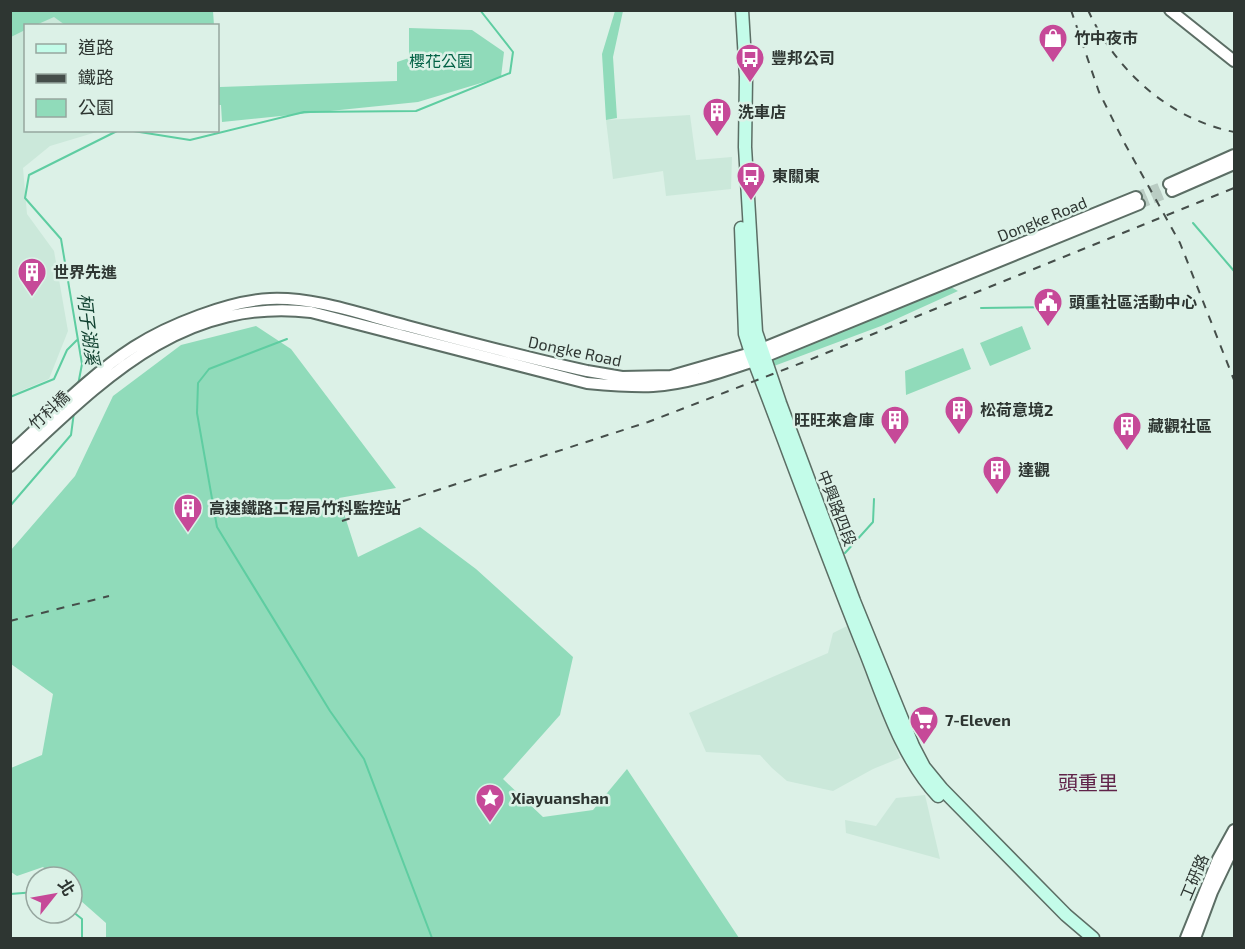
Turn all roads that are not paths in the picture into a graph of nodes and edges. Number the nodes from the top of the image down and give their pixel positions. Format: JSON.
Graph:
{"nodes":[{"id":1,"x":735,"y":10,"type":"edge"},
{"id":2,"x":741,"y":10,"type":"edge"},
{"id":3,"x":1170,"y":10,"type":"edge"},
{"id":4,"x":1234,"y":61,"type":"edge"},
{"id":5,"x":1234,"y":155,"type":"edge"},
{"id":6,"x":1234,"y":164,"type":"edge"},
{"id":7,"x":1138,"y":201,"type":"tunnel mouth"},
{"id":8,"x":135,"y":351,"type":"junction"},
{"id":9,"x":757,"y":355,"type":"junction"},
{"id":10,"x":10,"y":453,"type":"edge"},
{"id":11,"x":10,"y":466,"type":"edge"},
{"id":12,"x":1234,"y":830,"type":"edge"},
{"id":13,"x":1234,"y":846,"type":"edge"},
{"id":14,"x":1080,"y":939,"type":"edge"},
{"id":15,"x":1093,"y":939,"type":"edge"},
{"id":16,"x":1186,"y":939,"type":"edge"},
{"id":17,"x":1195,"y":939,"type":"edge"}],
"edges":[{"from":1,"to":9,"type":"main road","name":"中興路四段"},
{"from":2,"to":9,"type":"main road","name":"中興路四段"},
{"from":3,"to":4,"type":"street"},
{"from":5,"to":6,"type":"street"},
{"from":7,"to":9,"type":"street","name":"Dongke Road"},
{"from":8,"to":9,"type":"street","name":"Dongke Road"},
{"from":8,"to":10,"type":"street","name":"竹科橋"},
{"from":8,"to":11,"type":"street","name":"竹科橋"},
{"from":9,"to":14,"type":"main road","name":"中興路四段"},
{"from":9,"to":15,"type":"main road","name":"中興路四段"},
{"from":12,"to":16,"type":"street","name":"工研路"},
{"from":13,"to":17,"type":"street","name":"工研路"}]}
